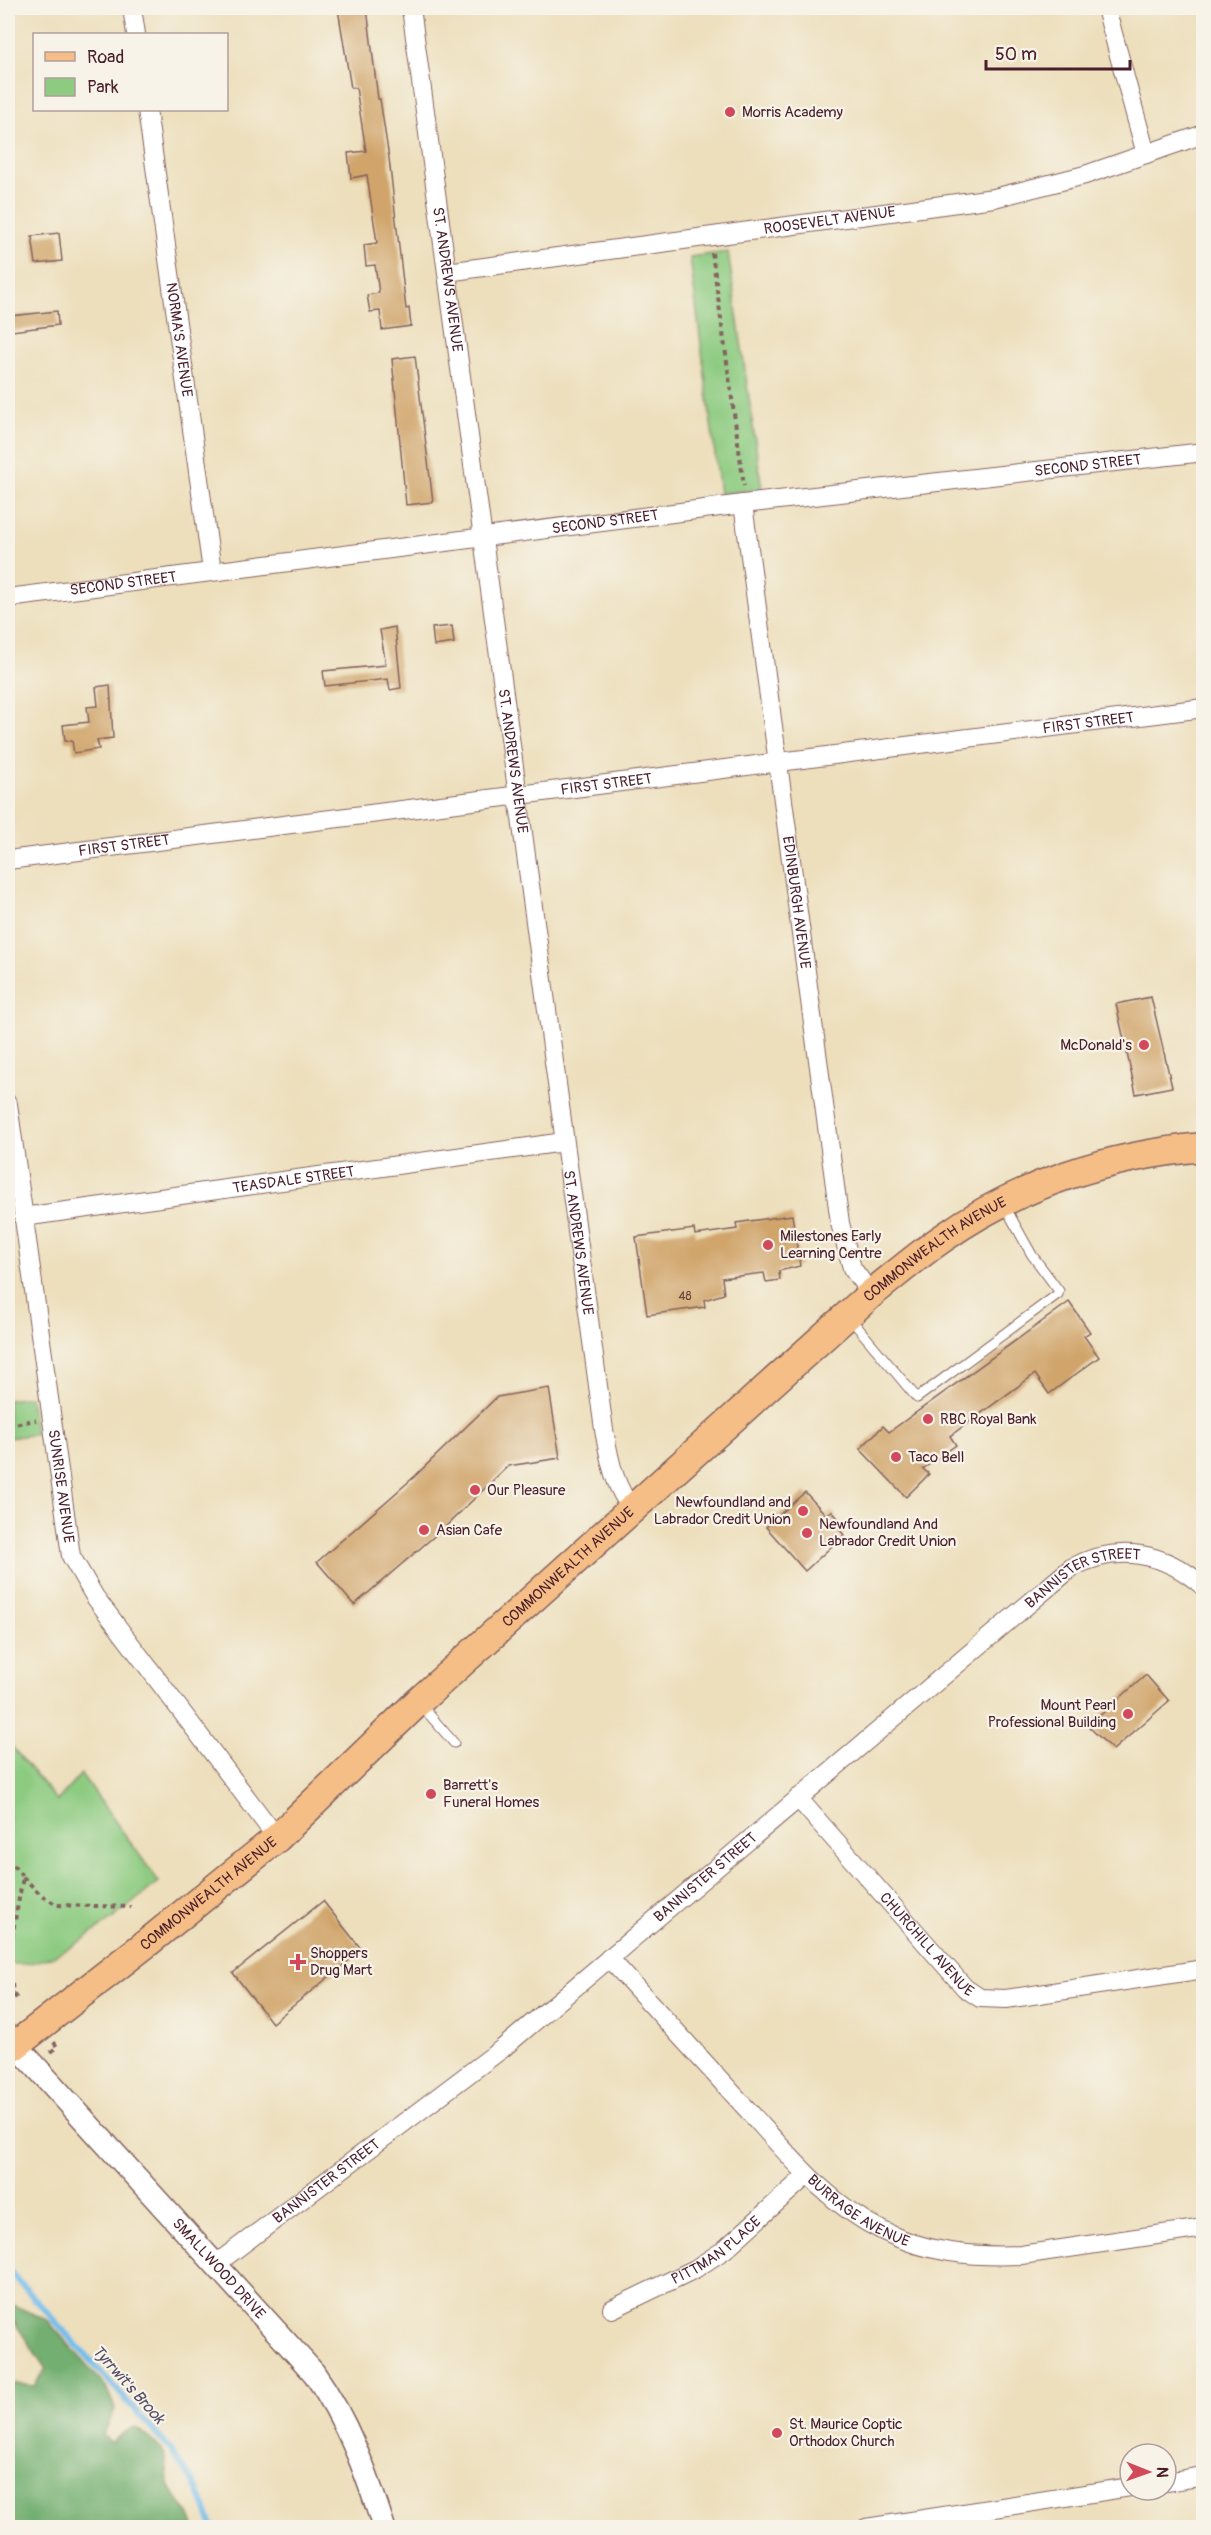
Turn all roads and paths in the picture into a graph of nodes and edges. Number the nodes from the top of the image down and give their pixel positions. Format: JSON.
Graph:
{"nodes":[{"id":1,"x":132,"y":8,"type":"edge"},
{"id":2,"x":411,"y":8,"type":"edge"},
{"id":3,"x":1106,"y":8,"type":"edge"},
{"id":4,"x":136,"y":33,"type":"edge"},
{"id":5,"x":147,"y":111,"type":"edge"},
{"id":6,"x":1203,"y":134,"type":"edge"},
{"id":7,"x":1146,"y":154,"type":"junction"},
{"id":8,"x":712,"y":252,"type":"dead end"},
{"id":9,"x":447,"y":273,"type":"junction"},
{"id":10,"x":1203,"y":452,"type":"edge"},
{"id":11,"x":743,"y":504,"type":"junction"},
{"id":12,"x":482,"y":537,"type":"junction"},
{"id":13,"x":212,"y":571,"type":"junction"},
{"id":14,"x":8,"y":598,"type":"edge"},
{"id":15,"x":1203,"y":708,"type":"edge"},
{"id":16,"x":778,"y":761,"type":"junction"},
{"id":17,"x":517,"y":796,"type":"junction"},
{"id":18,"x":8,"y":860,"type":"edge"},
{"id":19,"x":8,"y":1104,"type":"edge"},
{"id":20,"x":564,"y":1142,"type":"junction"},
{"id":21,"x":1203,"y":1147,"type":"edge"},
{"id":22,"x":1003,"y":1203,"type":"junction"},
{"id":23,"x":23,"y":1217,"type":"junction"},
{"id":24,"x":871,"y":1294,"type":"junction"},
{"id":25,"x":848,"y":1316,"type":"junction"},
{"id":26,"x":50,"y":1418,"type":"junction"},
{"id":27,"x":8,"y":1425,"type":"edge"},
{"id":28,"x":634,"y":1510,"type":"junction"},
{"id":29,"x":1203,"y":1587,"type":"edge"},
{"id":30,"x":418,"y":1702,"type":"junction"},
{"id":31,"x":454,"y":1743,"type":"dead end"},
{"id":32,"x":798,"y":1798,"type":"junction"},
{"id":33,"x":277,"y":1838,"type":"junction"},
{"id":34,"x":8,"y":1858,"type":"edge"},
{"id":35,"x":23,"y":1877,"type":"junction"},
{"id":36,"x":131,"y":1907,"type":"dead end"},
{"id":37,"x":8,"y":1958,"type":"edge"},
{"id":38,"x":609,"y":1958,"type":"junction"},
{"id":39,"x":1203,"y":1969,"type":"edge"},
{"id":40,"x":12,"y":1984,"type":"dead end"},
{"id":41,"x":13,"y":1994,"type":"junction"},
{"id":42,"x":8,"y":2000,"type":"edge"},
{"id":43,"x":19,"y":2001,"type":"dead end"},
{"id":44,"x":10,"y":2044,"type":"edge"},
{"id":45,"x":807,"y":2175,"type":"junction"},
{"id":46,"x":1203,"y":2228,"type":"edge"},
{"id":47,"x":216,"y":2264,"type":"junction"},
{"id":48,"x":612,"y":2309,"type":"dead end"},
{"id":49,"x":1203,"y":2476,"type":"edge"},
{"id":50,"x":1178,"y":2480,"type":"edge"},
{"id":51,"x":1118,"y":2489,"type":"edge"},
{"id":52,"x":384,"y":2528,"type":"edge"},
{"id":53,"x":866,"y":2528,"type":"edge"}],
"edges":[{"from":1,"to":4,"type":"street"},
{"from":2,"to":9,"type":"street","name":"ST. ANDREWS AVENUE"},
{"from":3,"to":7,"type":"street"},
{"from":5,"to":13,"type":"street","name":"NORMA'S AVENUE"},
{"from":6,"to":7,"type":"street","name":"ROOSEVELT AVENUE"},
{"from":7,"to":9,"type":"street","name":"ROOSEVELT AVENUE"},
{"from":8,"to":11,"type":"path"},
{"from":9,"to":12,"type":"street","name":"ST. ANDREWS AVENUE"},
{"from":10,"to":11,"type":"street","name":"SECOND STREET"},
{"from":11,"to":12,"type":"street","name":"SECOND STREET"},
{"from":11,"to":16,"type":"street","name":"EDINBURGH AVENUE"},
{"from":12,"to":13,"type":"street","name":"SECOND STREET"},
{"from":12,"to":17,"type":"street","name":"ST. ANDREWS AVENUE"},
{"from":13,"to":14,"type":"street","name":"SECOND STREET"},
{"from":15,"to":16,"type":"street","name":"FIRST STREET"},
{"from":16,"to":17,"type":"street","name":"FIRST STREET"},
{"from":16,"to":24,"type":"street","name":"EDINBURGH AVENUE"},
{"from":17,"to":18,"type":"street","name":"FIRST STREET"},
{"from":17,"to":20,"type":"street","name":"ST. ANDREWS AVENUE"},
{"from":19,"to":23,"type":"street","name":"SUNRISE AVENUE"},
{"from":20,"to":23,"type":"street","name":"TEASDALE STREET"},
{"from":20,"to":28,"type":"street","name":"ST. ANDREWS AVENUE"},
{"from":21,"to":22,"type":"main road","name":"COMMONWEALTH AVENUE"},
{"from":22,"to":24,"type":"main road","name":"COMMONWEALTH AVENUE"},
{"from":22,"to":25,"type":"lane"},
{"from":23,"to":26,"type":"street","name":"SUNRISE AVENUE"},
{"from":24,"to":25,"type":"main road","name":"COMMONWEALTH AVENUE"},
{"from":25,"to":28,"type":"main road","name":"COMMONWEALTH AVENUE"},
{"from":26,"to":27,"type":"path"},
{"from":26,"to":33,"type":"street","name":"SUNRISE AVENUE"},
{"from":28,"to":30,"type":"main road","name":"COMMONWEALTH AVENUE"},
{"from":29,"to":32,"type":"street","name":"BANNISTER STREET"},
{"from":30,"to":31,"type":"lane"},
{"from":30,"to":33,"type":"main road","name":"COMMONWEALTH AVENUE"},
{"from":32,"to":38,"type":"street","name":"BANNISTER STREET"},
{"from":32,"to":39,"type":"street","name":"CHURCHILL AVENUE"},
{"from":33,"to":44,"type":"main road","name":"COMMONWEALTH AVENUE"},
{"from":34,"to":35,"type":"path"},
{"from":35,"to":36,"type":"path"},
{"from":35,"to":37,"type":"path"},
{"from":38,"to":45,"type":"street","name":"BURRAGE AVENUE"},
{"from":38,"to":47,"type":"street","name":"BANNISTER STREET"},
{"from":40,"to":41,"type":"path"},
{"from":41,"to":42,"type":"path"},
{"from":41,"to":43,"type":"path"},
{"from":44,"to":47,"type":"street","name":"SMALLWOOD DRIVE"},
{"from":45,"to":46,"type":"street","name":"BURRAGE AVENUE"},
{"from":45,"to":48,"type":"street","name":"PITTMAN PLACE"},
{"from":47,"to":52,"type":"street","name":"SMALLWOOD DRIVE"},
{"from":49,"to":50,"type":"street"},
{"from":51,"to":53,"type":"street"}]}
